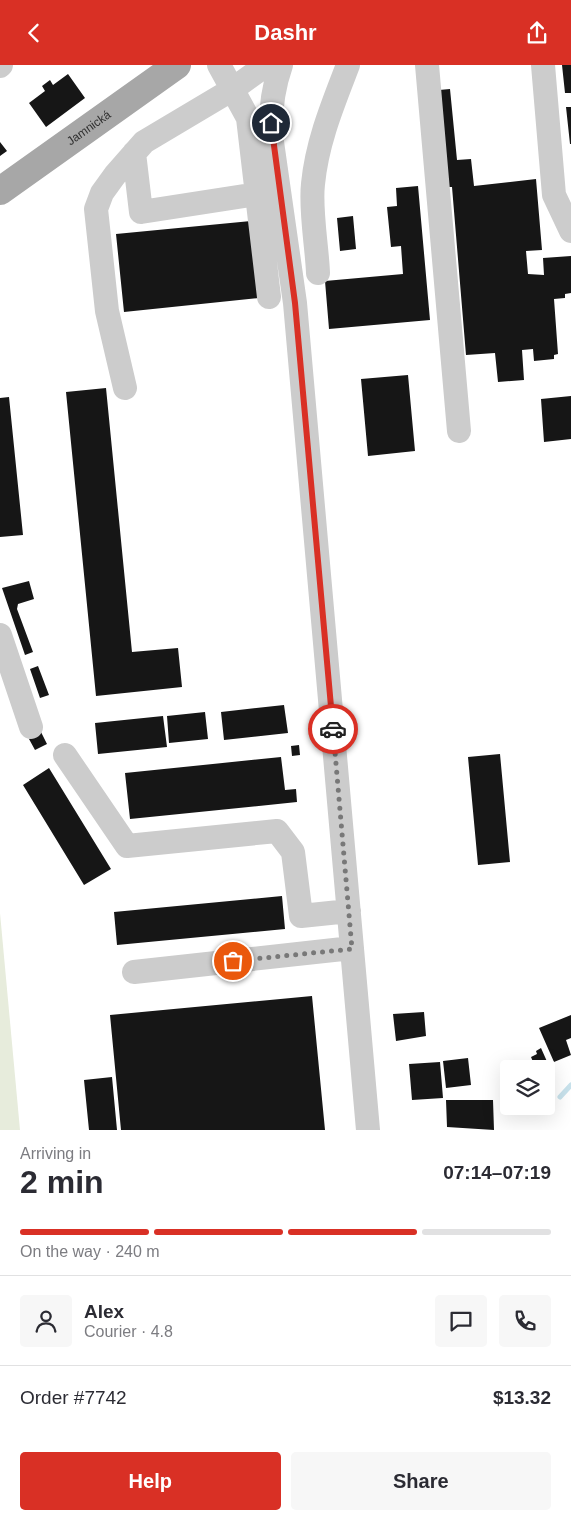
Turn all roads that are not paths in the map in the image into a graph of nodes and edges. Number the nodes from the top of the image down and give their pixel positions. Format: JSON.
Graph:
{"nodes":[{"id":1,"x":177,"y":65,"type":"edge"},
{"id":2,"x":218,"y":65,"type":"edge"},
{"id":3,"x":266,"y":65,"type":"edge"},
{"id":4,"x":281,"y":65,"type":"edge"},
{"id":5,"x":348,"y":65,"type":"edge"},
{"id":6,"x":427,"y":65,"type":"edge"},
{"id":7,"x":543,"y":65,"type":"edge"},
{"id":8,"x":233,"y":89,"type":"junction"},
{"id":9,"x":134,"y":153,"type":"junction"},
{"id":10,"x":0,"y":191,"type":"edge"},
{"id":11,"x":257,"y":194,"type":"junction"},
{"id":12,"x":314,"y":212,"type":"junction"},
{"id":13,"x":283,"y":216,"type":"junction"},
{"id":14,"x":571,"y":231,"type":"edge"},
{"id":15,"x":318,"y":273,"type":"dead end"},
{"id":16,"x":270,"y":297,"type":"dead end"},
{"id":17,"x":126,"y":388,"type":"dead end"},
{"id":18,"x":459,"y":431,"type":"dead end"},
{"id":19,"x":0,"y":635,"type":"edge"},
{"id":20,"x":31,"y":727,"type":"dead end"},
{"id":21,"x":66,"y":755,"type":"dead end"},
{"id":22,"x":349,"y":911,"type":"junction"},
{"id":23,"x":352,"y":949,"type":"junction"},
{"id":24,"x":134,"y":972,"type":"dead end"},
{"id":25,"x":368,"y":1130,"type":"edge"}],
"edges":[{"from":1,"to":10,"type":"main road","name":"Jamnická"},
{"from":2,"to":8,"type":"lane"},
{"from":3,"to":8,"type":"lane"},
{"from":4,"to":13,"type":"lane"},
{"from":5,"to":12,"type":"lane"},
{"from":6,"to":18,"type":"lane"},
{"from":7,"to":14,"type":"lane"},
{"from":8,"to":9,"type":"lane"},
{"from":8,"to":11,"type":"lane"},
{"from":9,"to":11,"type":"lane"},
{"from":9,"to":17,"type":"lane"},
{"from":11,"to":16,"type":"lane"},
{"from":12,"to":13,"type":"lane"},
{"from":12,"to":15,"type":"lane"},
{"from":13,"to":22,"type":"lane"},
{"from":19,"to":20,"type":"lane"},
{"from":21,"to":22,"type":"lane"},
{"from":22,"to":23,"type":"lane"},
{"from":23,"to":24,"type":"lane"},
{"from":23,"to":25,"type":"lane"}]}
